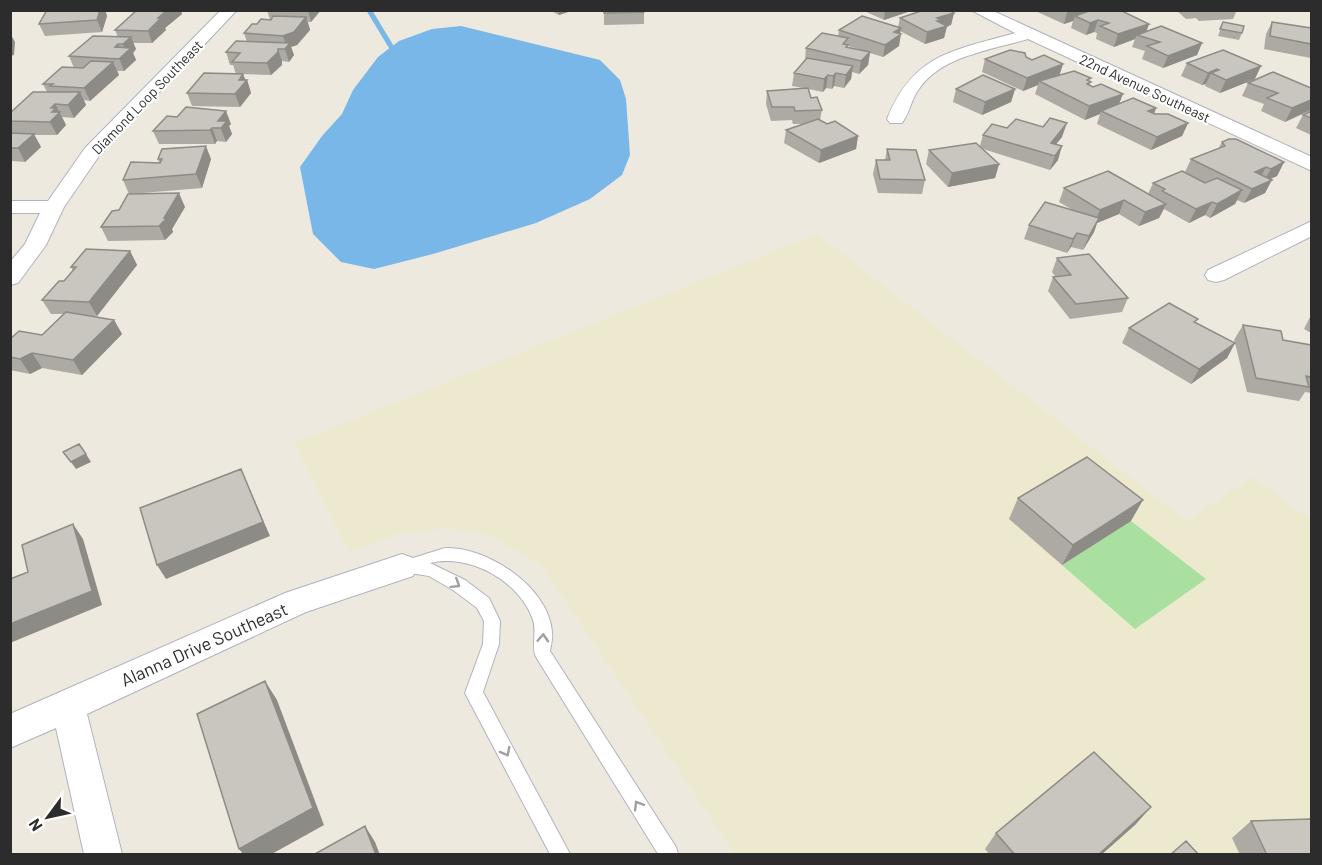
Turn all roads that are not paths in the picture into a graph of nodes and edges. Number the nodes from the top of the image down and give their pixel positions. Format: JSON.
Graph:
{"nodes":[{"id":1,"x":230,"y":10,"type":"edge"},
{"id":2,"x":978,"y":10,"type":"edge"},
{"id":3,"x":1028,"y":34,"type":"junction"},
{"id":4,"x":896,"y":119,"type":"dead end"},
{"id":5,"x":1311,"y":165,"type":"edge"},
{"id":6,"x":10,"y":207,"type":"edge"},
{"id":7,"x":54,"y":207,"type":"junction"},
{"id":8,"x":1311,"y":227,"type":"edge"},
{"id":9,"x":1216,"y":275,"type":"dead end"},
{"id":10,"x":10,"y":278,"type":"edge"},
{"id":11,"x":402,"y":567,"type":"junction"},
{"id":12,"x":68,"y":705,"type":"junction"},
{"id":13,"x":10,"y":732,"type":"edge"},
{"id":14,"x":103,"y":855,"type":"edge"},
{"id":15,"x":560,"y":855,"type":"edge"},
{"id":16,"x":669,"y":855,"type":"edge"}],
"edges":[{"from":1,"to":7,"type":"street","name":"Diamond Loop Southeast"},
{"from":2,"to":3,"type":"street","name":"22nd Avenue Southeast"},
{"from":3,"to":4,"type":"street"},
{"from":3,"to":5,"type":"street","name":"22nd Avenue Southeast"},
{"from":6,"to":7,"type":"street"},
{"from":7,"to":10,"type":"street","name":"Diamond Loop Southeast"},
{"from":8,"to":9,"type":"street"},
{"from":11,"to":12,"type":"street","name":"Alanna Drive Southeast"},
{"from":11,"to":15,"type":"lane","one_way":true},
{"from":16,"to":11,"type":"lane","one_way":true},
{"from":12,"to":13,"type":"street","name":"Alanna Drive Southeast"},
{"from":12,"to":14,"type":"street"}]}
